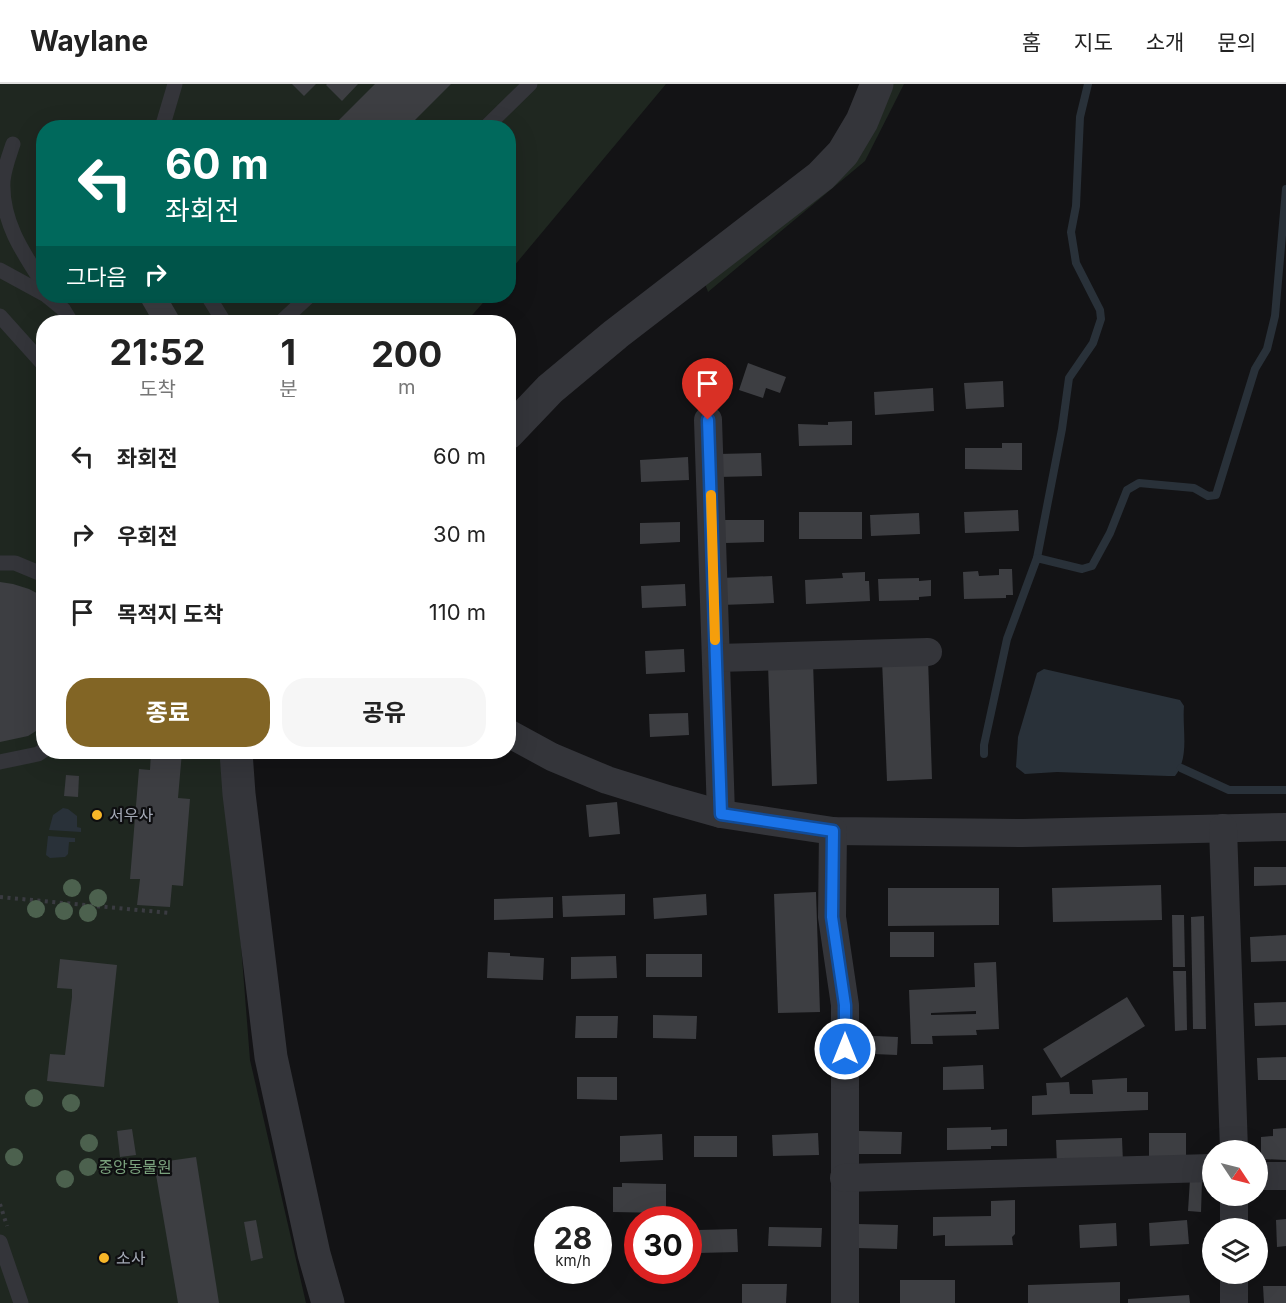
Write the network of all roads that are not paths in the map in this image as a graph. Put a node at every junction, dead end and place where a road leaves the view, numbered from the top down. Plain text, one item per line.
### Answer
1 (175, 84) edge
2 (530, 84) edge
3 (877, 84) edge
4 (164, 120) edge
5 (493, 120) edge
6 (13, 144) dead end
7 (0, 270) edge
8 (36, 273) edge
9 (36, 290) edge
10 (56, 303) edge
11 (301, 303) edge
12 (67, 315) edge
13 (289, 315) edge
14 (0, 316) edge
15 (36, 357) edge
16 (708, 420) dead end
17 (516, 425) edge
18 (0, 563) edge
19 (36, 572) edge
20 (928, 652) dead end
21 (716, 658) junction
22 (516, 737) edge
23 (36, 754) edge
24 (236, 759) edge
25 (0, 762) edge
26 (721, 814) junction
27 (1286, 827) edge
28 (1223, 828) junction
29 (833, 831) junction
30 (1234, 1140) edge
31 (1202, 1168) edge
32 (1268, 1176) edge
33 (1286, 1176) edge
34 (844, 1178) junction
35 (0, 1242) edge
36 (1234, 1284) edge
37 (21, 1303) edge
38 (328, 1303) edge
39 (844, 1303) edge
40 (1234, 1303) edge

1 - 4 lane
2 - 5 lane
3 - 17 street
6 - 8 lane
7 - 9 lane
10 - 12 lane
11 - 13 lane
14 - 15 lane
16 - 21 street
18 - 19 lane
20 - 21 street
21 - 26 street
22 - 26 street
23 - 25 lane
24 - 38 street
26 - 29 street
27 - 28 street
28 - 29 street
28 - 30 street
29 - 34 street
31 - 34 street
32 - 33 street
34 - 39 street
35 - 37 lane
36 - 40 street

